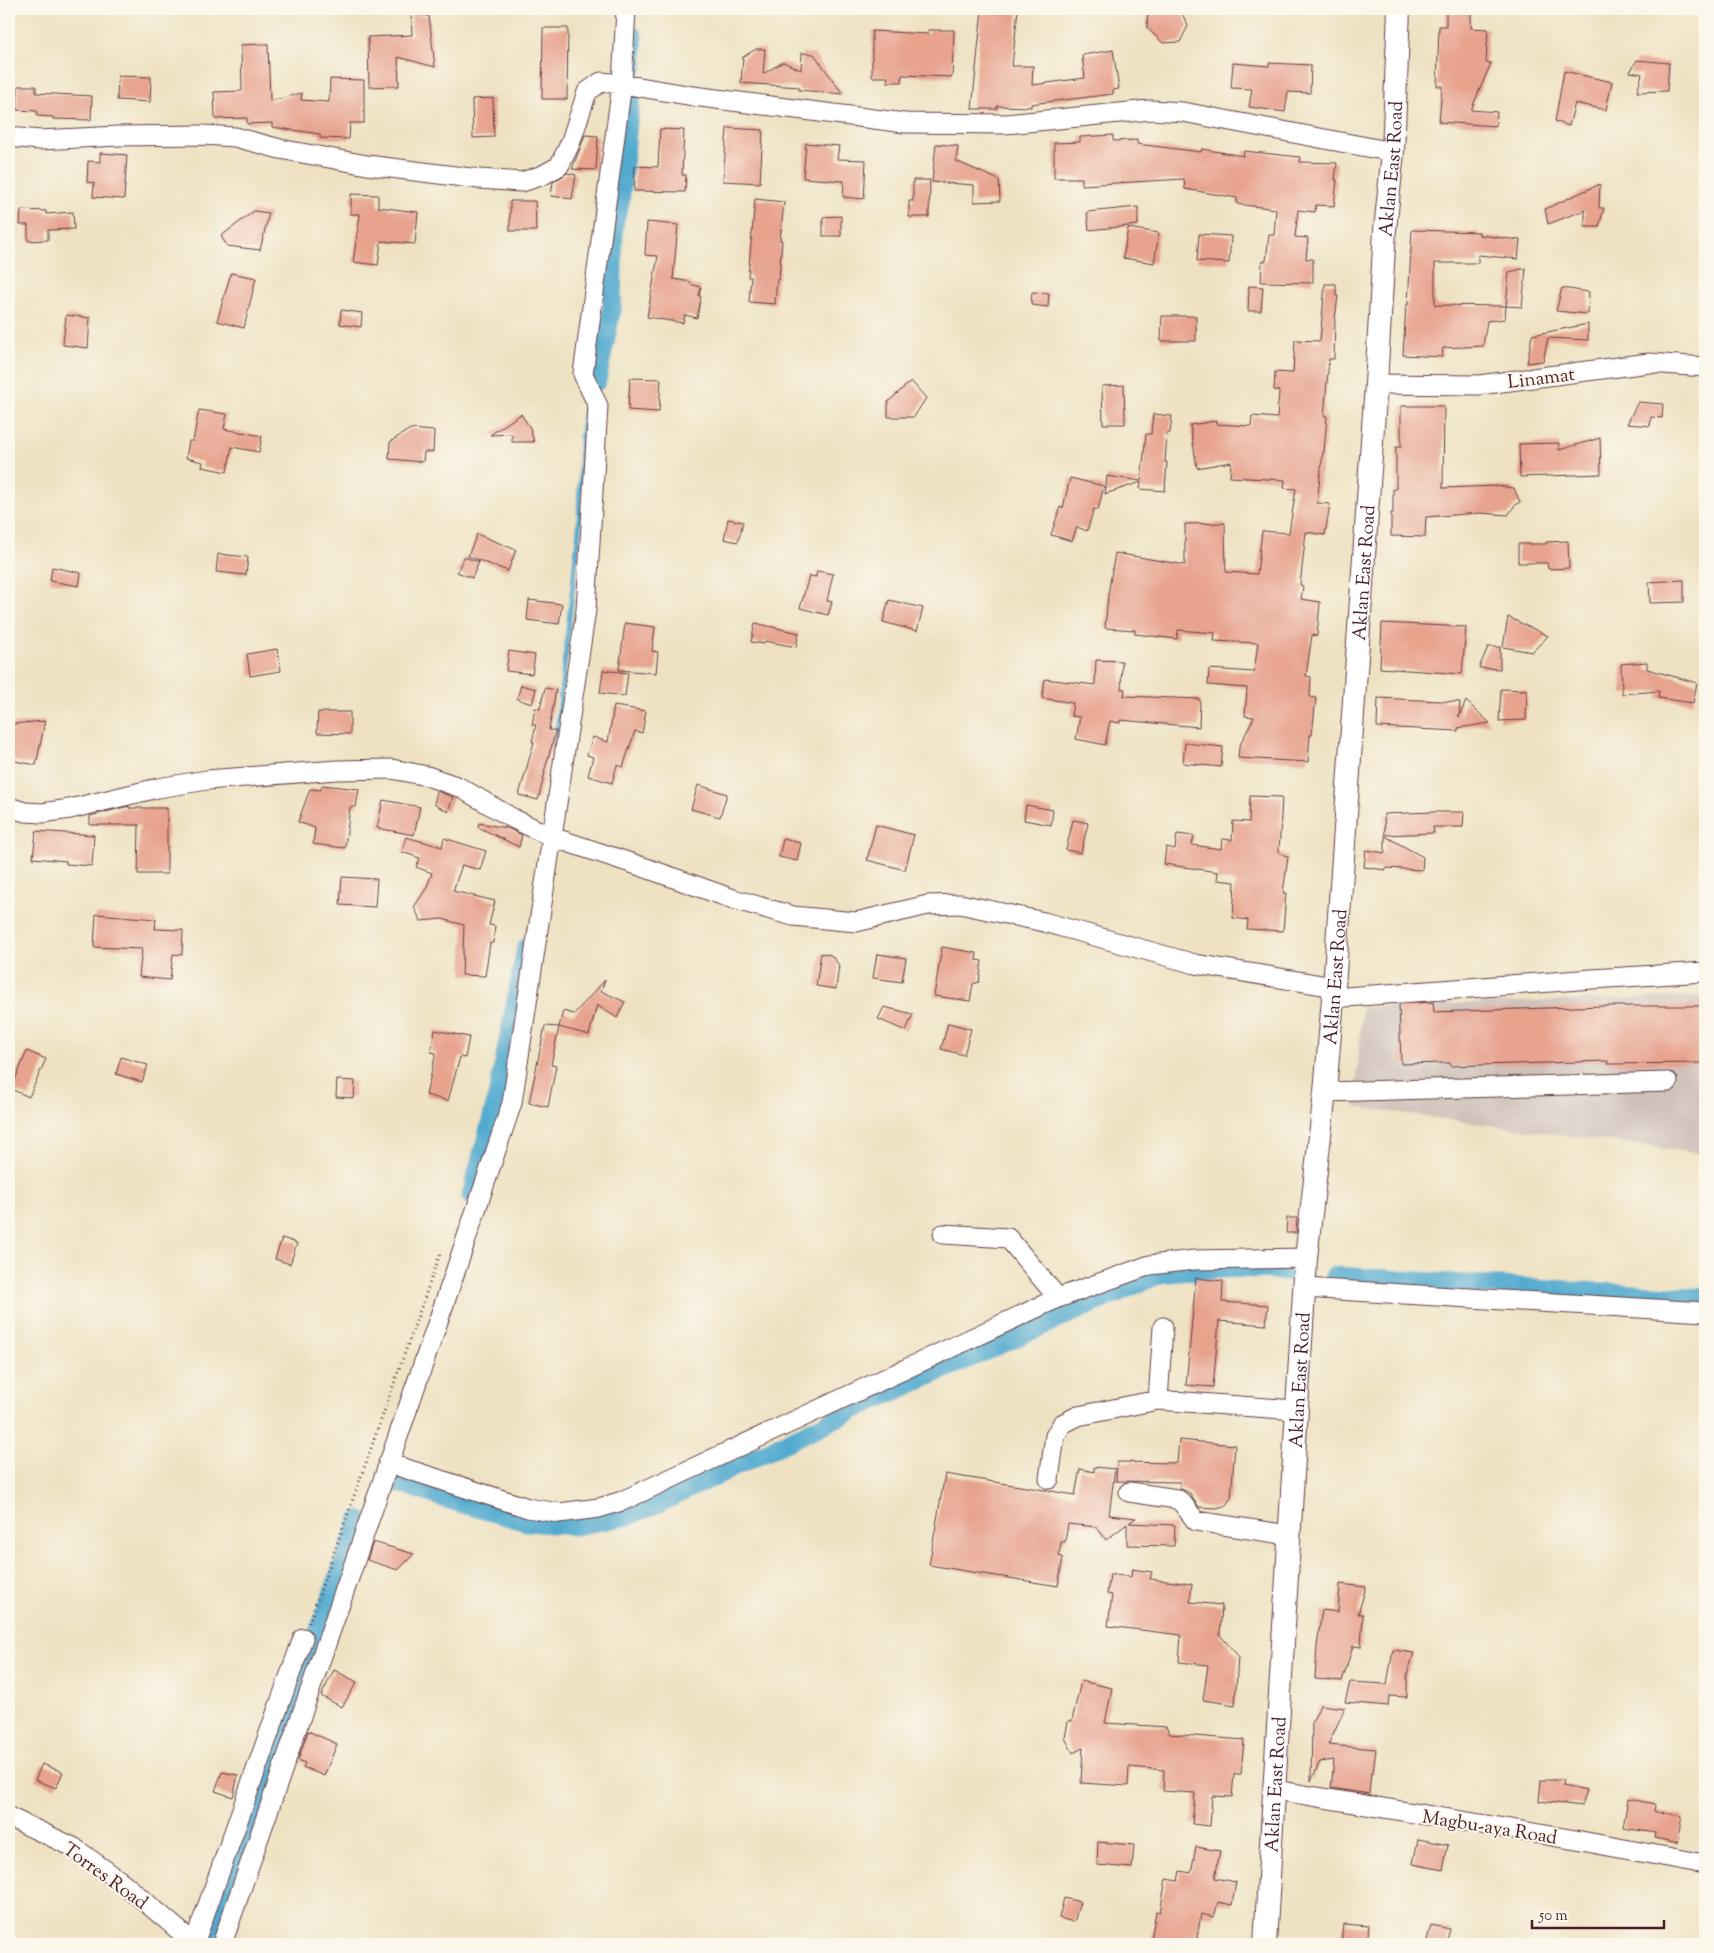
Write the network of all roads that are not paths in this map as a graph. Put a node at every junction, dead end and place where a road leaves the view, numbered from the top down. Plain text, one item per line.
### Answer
1 (626, 9) edge
2 (1399, 9) edge
3 (622, 84) junction
4 (9, 137) edge
5 (1393, 152) junction
6 (1705, 367) edge
7 (1376, 384) junction
8 (9, 807) edge
9 (552, 836) junction
10 (1705, 972) edge
11 (1333, 993) junction
12 (1668, 1082) dead end
13 (1325, 1092) junction
14 (943, 1234) dead end
15 (1306, 1258) junction
16 (1304, 1288) junction
17 (1058, 1298) junction
18 (1705, 1312) edge
19 (1163, 1327) dead end
20 (1158, 1400) junction
21 (1296, 1410) junction
22 (388, 1463) junction
23 (1049, 1479) dead end
24 (1129, 1492) dead end
25 (1289, 1535) junction
26 (303, 1638) road end
27 (1274, 1790) junction
28 (9, 1818) edge
29 (1705, 1864) edge
30 (195, 1944) edge
31 (222, 1944) edge
32 (1265, 1944) edge

1 - 3 street
2 - 5 main road, Aklan East Road
3 - 4 street
3 - 5 street
3 - 9 street
5 - 7 main road, Aklan East Road
6 - 7 street, Linamat
7 - 11 main road, Aklan East Road
8 - 9 street
9 - 11 street
9 - 22 street
10 - 11 street
11 - 13 main road, Aklan East Road
12 - 13 street
13 - 15 main road, Aklan East Road
14 - 17 street
15 - 16 main road, Aklan East Road
15 - 17 street
16 - 18 street
16 - 21 main road, Aklan East Road
17 - 22 street
19 - 20 street
20 - 21 street
20 - 23 street
21 - 25 main road, Aklan East Road
22 - 31 street
24 - 25 street
25 - 27 main road, Aklan East Road
26 - 30 street
27 - 29 street, Magbu-aya Road
27 - 32 main road, Aklan East Road
28 - 30 street, Torres Road

